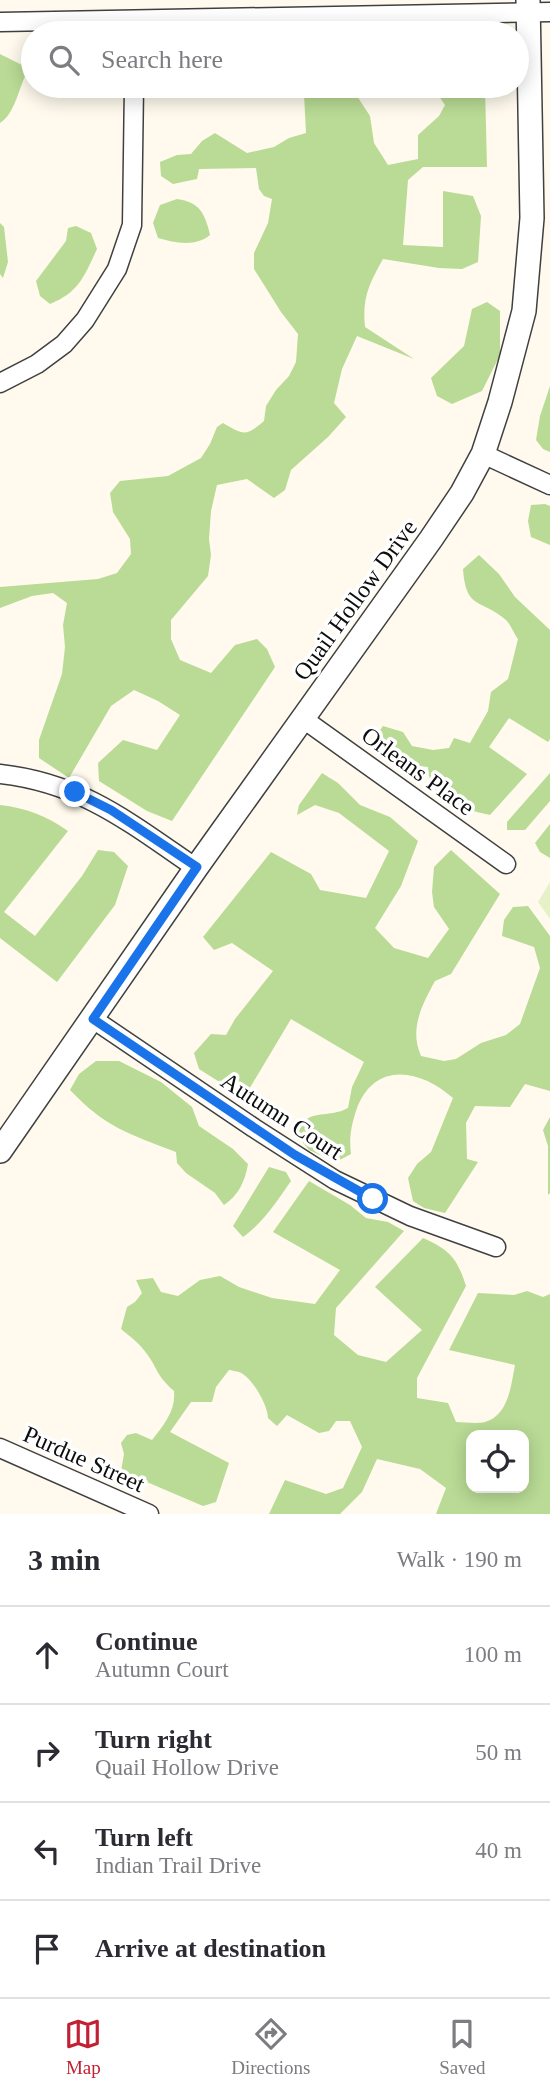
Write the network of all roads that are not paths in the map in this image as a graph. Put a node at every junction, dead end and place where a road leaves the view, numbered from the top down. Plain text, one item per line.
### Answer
1 (536, 8) edge
2 (245, 21) edge
3 (0, 22) edge
4 (21, 23) edge
5 (134, 98) edge
6 (0, 383) edge
7 (483, 454) junction
8 (550, 485) edge
9 (302, 718) junction
10 (0, 774) edge
11 (506, 864) dead end
12 (197, 867) junction
13 (93, 1019) junction
14 (0, 1151) edge
15 (496, 1247) dead end
16 (0, 1448) edge
17 (149, 1514) edge

1 - 2 street
1 - 7 street, Quail Hollow Drive
3 - 4 street
5 - 6 street
7 - 8 street
7 - 9 street, Quail Hollow Drive
9 - 11 street, Orleans Place
9 - 12 street, Quail Hollow Drive
10 - 12 street
12 - 13 street, Quail Hollow Drive
13 - 14 street, Quail Hollow Drive
13 - 15 street, Autumn Court
16 - 17 street, Purdue Street

